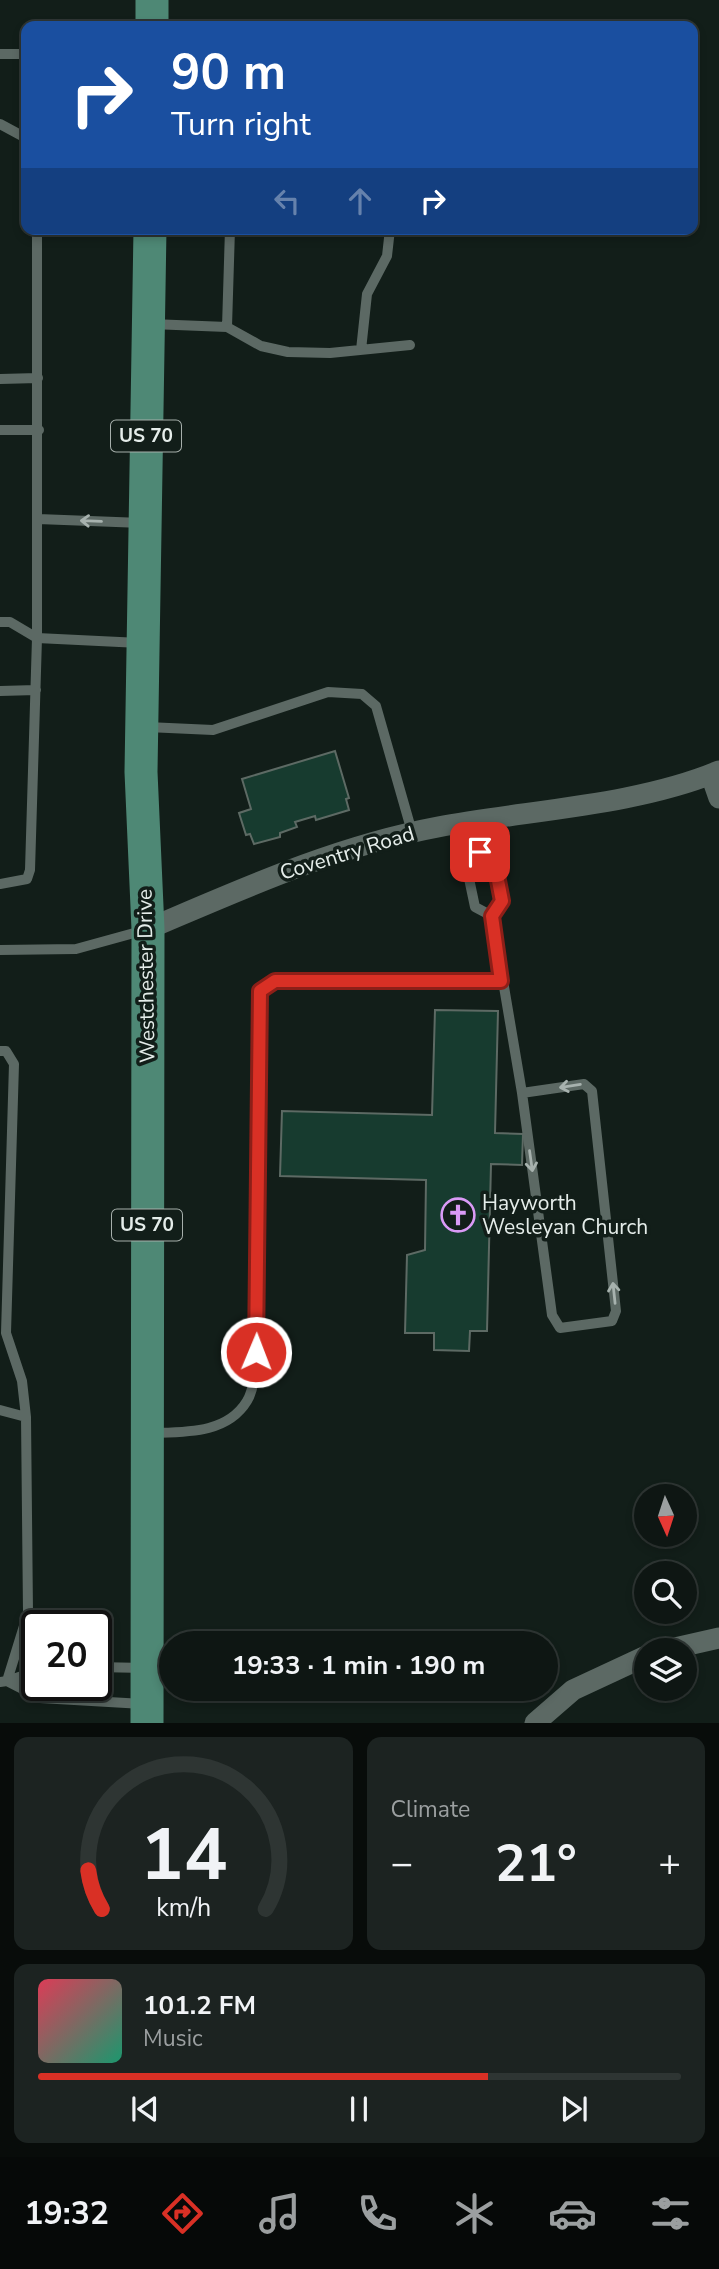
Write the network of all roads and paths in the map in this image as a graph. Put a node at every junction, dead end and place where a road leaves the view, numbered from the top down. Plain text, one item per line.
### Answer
1 (152, 0) edge
2 (152, 21) edge
3 (0, 54) edge
4 (21, 54) edge
5 (0, 124) edge
6 (21, 135) edge
7 (37, 235) edge
8 (149, 235) edge
9 (230, 235) edge
10 (389, 235) edge
11 (148, 324) junction
12 (228, 327) junction
13 (410, 345) dead end
14 (361, 350) junction
15 (38, 378) junction
16 (0, 379) edge
17 (0, 430) edge
18 (39, 430) junction
19 (38, 519) junction
20 (145, 523) junction
21 (0, 622) edge
22 (37, 638) junction
23 (143, 643) junction
24 (36, 690) junction
25 (0, 691) edge
26 (142, 726) junction
27 (715, 773) edge
28 (719, 798) edge
29 (477, 820) junction
30 (412, 832) junction
31 (480, 852) junction
32 (0, 884) edge
33 (492, 916) junction
34 (148, 929) junction
35 (0, 950) edge
36 (501, 981) junction
37 (0, 1051) edge
38 (522, 1093) junction
39 (3, 1333) edge
40 (0, 1410) edge
41 (26, 1417) junction
42 (147, 1433) junction
43 (719, 1638) edge
44 (697, 1643) edge
45 (634, 1662) edge
46 (112, 1667) edge
47 (147, 1668) junction
48 (21, 1676) edge
49 (3, 1682) edge
50 (148, 1714) edge
51 (535, 1723) edge

1 - 2 main road
3 - 4 lane
5 - 6 lane
7 - 15 lane
8 - 11 main road, Westchester Drive / US 70
9 - 12 lane
10 - 14 lane
11 - 12 lane
11 - 20 main road, Westchester Drive / US 70
12 - 14 lane
13 - 14 lane
15 - 16 lane
15 - 18 lane
17 - 18 lane
18 - 19 lane
20 -> 19 lane
19 - 22 lane
20 - 23 main road, Westchester Drive / US 70
21 - 22 lane
22 - 23 lane
22 - 24 lane
23 - 26 main road, Westchester Drive / US 70
24 - 25 lane
24 - 32 lane
26 - 30 lane
26 - 34 main road, Westchester Drive / US 70
27 - 28 street
27 - 29 street, Coventry Road
29 - 30 street, Coventry Road
29 - 31 lane
30 - 34 street, Coventry Road
31 - 33 lane
31 - 33 lane
33 - 36 lane
34 - 35 lane
34 - 42 main road, Westchester Drive / US 70
36 - 38 lane
36 - 42 lane
37 - 39 lane
38 -> 38 lane
39 - 41 lane
40 - 41 lane
41 - 49 lane
42 - 47 main road, Westchester Drive / US 70
43 - 44 street
45 - 51 street
46 - 47 lane
47 - 50 main road, Westchester Drive / US 70
48 - 49 lane
49 - 50 lane

